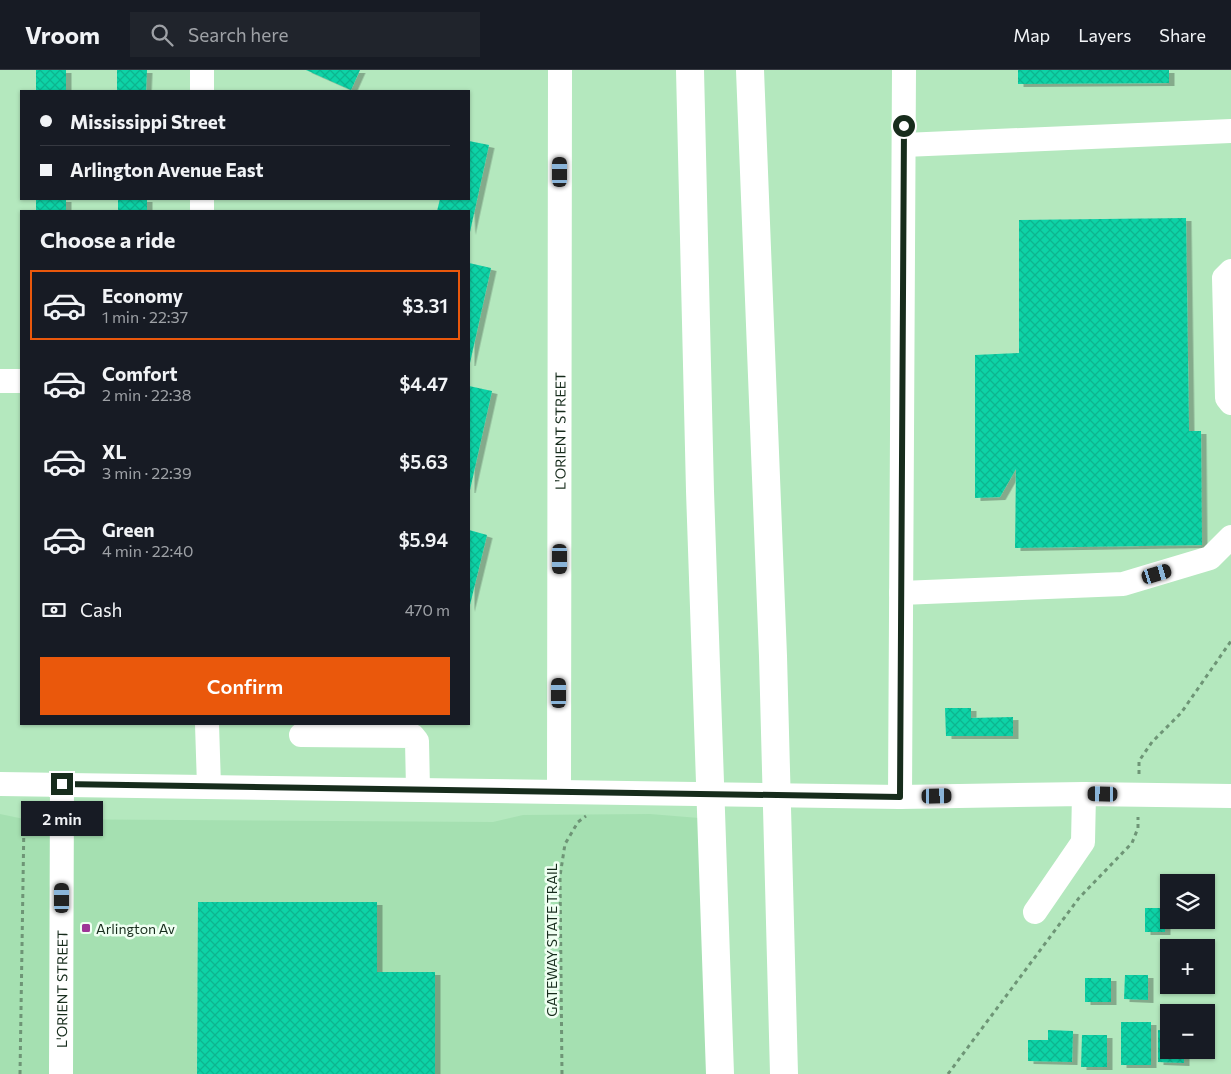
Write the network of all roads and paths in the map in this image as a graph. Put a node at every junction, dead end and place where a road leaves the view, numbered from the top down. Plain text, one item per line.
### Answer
1 (202, 70) edge
2 (560, 70) edge
3 (681, 70) edge
4 (690, 70) edge
5 (750, 70) edge
6 (904, 70) edge
7 (202, 90) edge
8 (692, 129) junction
9 (1231, 131) edge
10 (904, 145) junction
11 (1231, 270) edge
12 (0, 381) edge
13 (20, 381) edge
14 (1231, 403) edge
15 (1231, 537) edge
16 (901, 593) junction
17 (1231, 641) edge
18 (207, 725) edge
19 (301, 735) dead end
20 (1139, 761) dead end
21 (0, 784) edge
22 (62, 784) junction
23 (208, 786) junction
24 (418, 790) junction
25 (559, 792) junction
26 (1084, 794) junction
27 (1231, 796) edge
28 (900, 797) junction
29 (587, 815) dead end
30 (1138, 818) dead end
31 (24, 819) dead end
32 (1035, 912) dead end
33 (20, 1074) edge
34 (61, 1074) edge
35 (562, 1074) edge
36 (720, 1074) edge
37 (784, 1074) edge
38 (948, 1074) edge

1 - 7 street
2 - 25 street, L'ORIENT STREET
3 - 8 highway
4 - 8 highway
5 - 37 highway
6 - 10 street
8 - 36 highway
9 - 10 street
10 - 16 street
11 - 14 street
12 - 13 street
15 - 16 street
16 - 28 street
17 - 20 path
18 - 23 street
19 - 24 street
21 - 22 street
22 - 23 street
22 - 34 street, L'ORIENT STREET
23 - 24 street
24 - 25 street
25 - 28 street
26 - 27 street
26 - 28 street
26 - 32 street
29 - 35 path, GATEWAY STATE TRAIL
30 - 38 path
31 - 33 path

